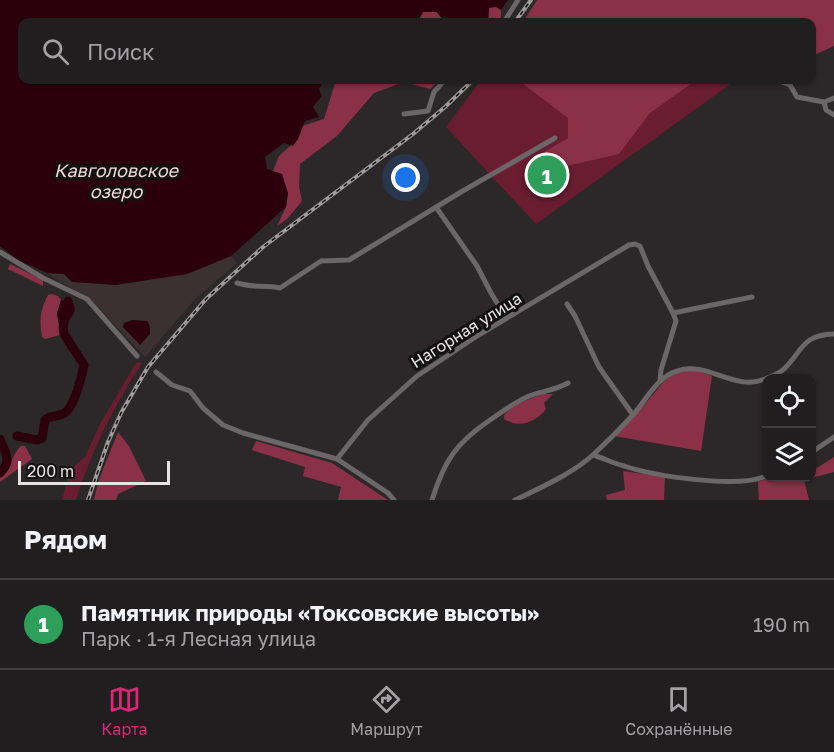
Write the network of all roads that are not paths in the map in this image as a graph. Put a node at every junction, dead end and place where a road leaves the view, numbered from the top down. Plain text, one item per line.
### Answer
1 (518, 0) edge
2 (507, 18) edge
3 (441, 84) edge
4 (787, 84) edge
5 (834, 98) edge
6 (824, 102) junction
7 (404, 114) dead end
8 (834, 115) edge
9 (555, 138) dead end
10 (436, 207) junction
11 (0, 252) edge
12 (237, 283) dead end
13 (752, 297) dead end
14 (567, 304) dead end
15 (673, 313) junction
16 (516, 314) junction
17 (834, 334) edge
18 (137, 356) dead end
19 (156, 372) dead end
20 (660, 381) junction
21 (568, 383) dead end
22 (633, 415) junction
23 (834, 437) edge
24 (816, 449) edge
25 (593, 454) junction
26 (336, 459) junction
27 (762, 478) edge
28 (394, 500) edge
29 (432, 500) edge
30 (515, 500) edge

1 - 2 street
3 - 7 street
4 - 6 street
5 - 6 street
6 - 8 street
9 - 10 street
10 - 12 street
10 - 16 street
11 - 18 street
13 - 15 street
14 - 22 street
15 - 16 street, Нагорная улица
15 - 20 street
16 - 26 street, Нагорная улица
17 - 20 street
19 - 26 street
20 - 22 street
21 - 29 street
22 - 25 street
23 - 24 street
25 - 27 street
25 - 30 street
26 - 28 street

